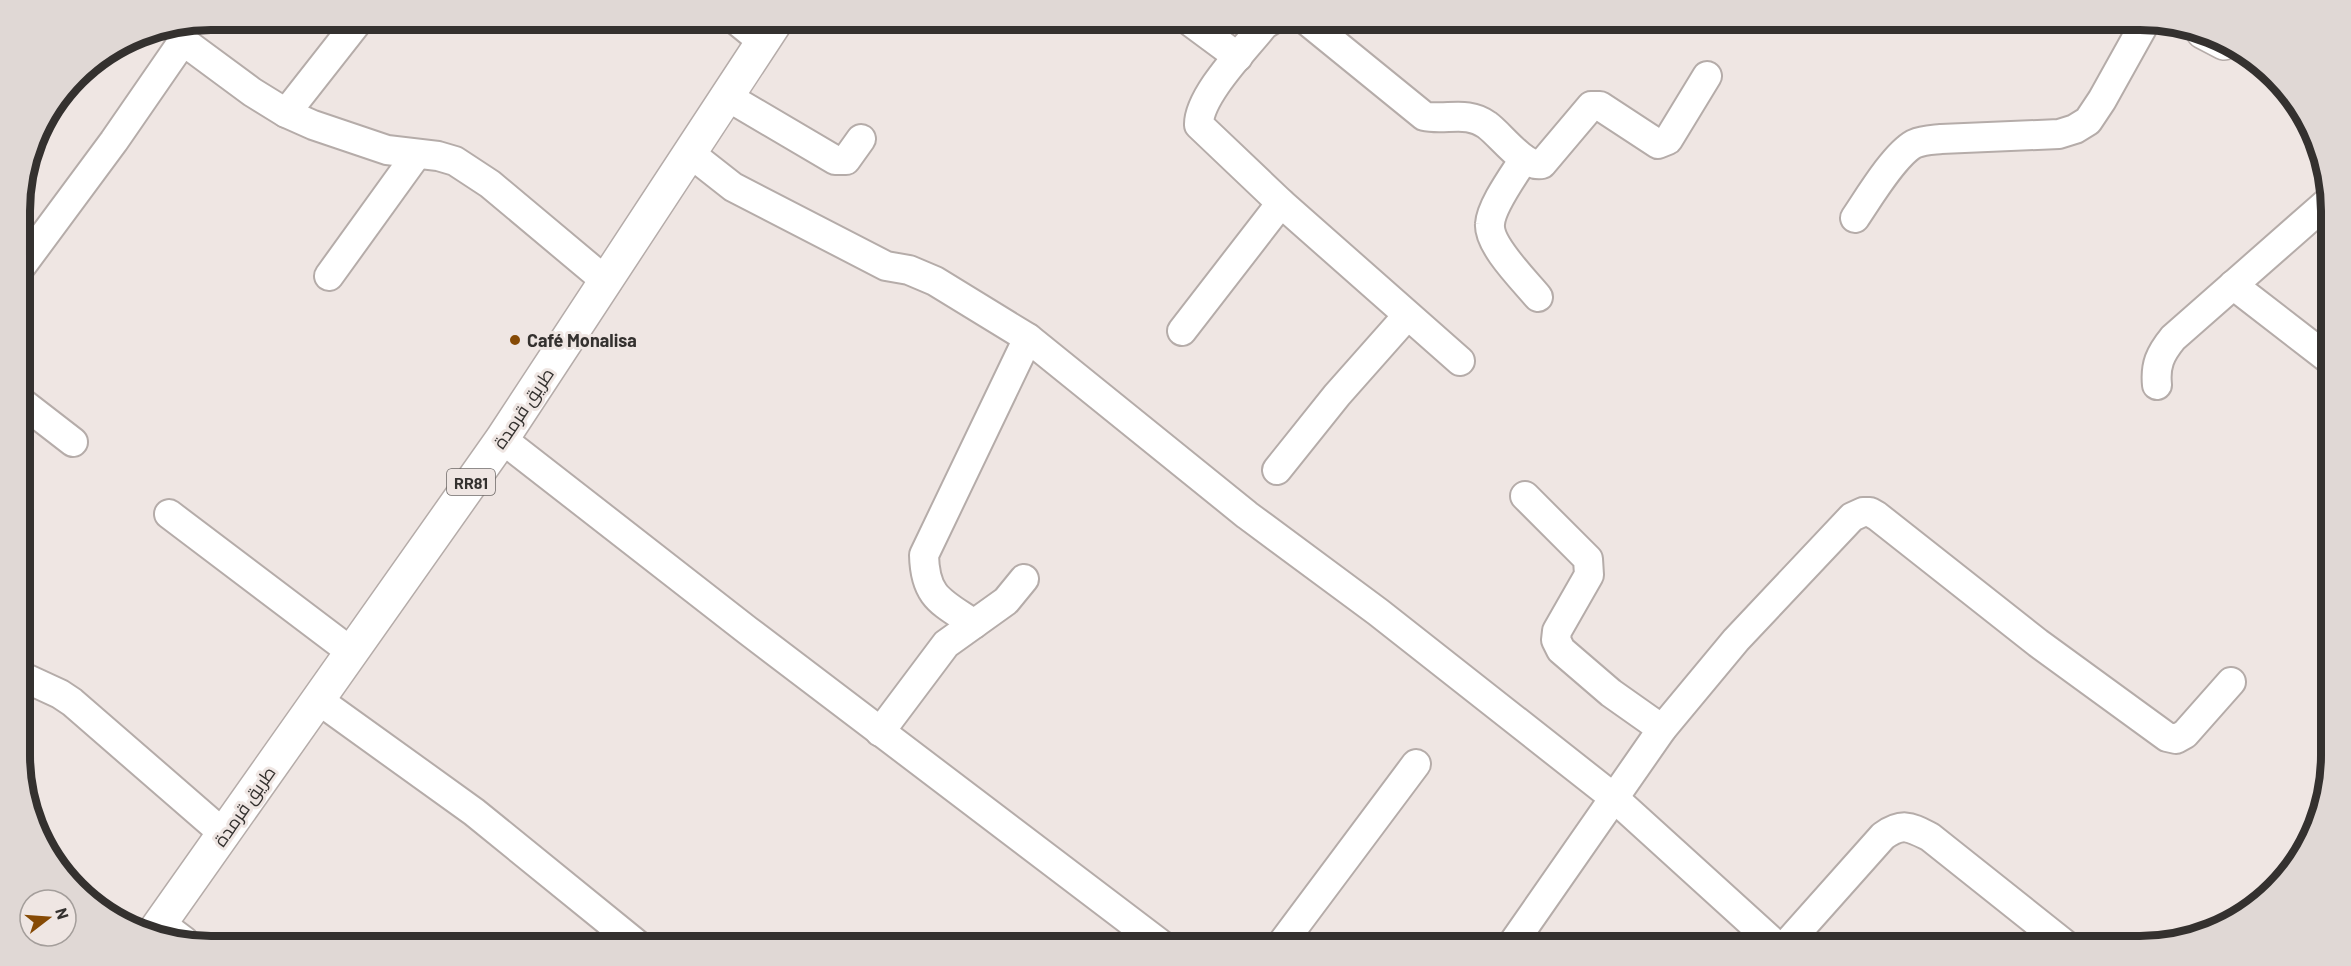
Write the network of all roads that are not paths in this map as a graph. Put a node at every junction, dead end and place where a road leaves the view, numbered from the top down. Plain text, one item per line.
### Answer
1 (351, 30) edge
2 (1202, 30) edge
3 (1260, 30) edge
4 (1318, 30) edge
5 (2141, 30) edge
6 (770, 31) edge
7 (181, 32) edge
8 (184, 32) edge
9 (1238, 57) junction
10 (1707, 76) dead end
11 (728, 97) junction
12 (286, 113) junction
13 (861, 139) dead end
14 (417, 154) junction
15 (691, 154) junction
16 (1524, 159) junction
17 (1281, 203) junction
18 (2321, 208) edge
19 (1855, 218) dead end
20 (30, 236) edge
21 (329, 276) dead end
22 (607, 282) junction
23 (2234, 285) junction
24 (1538, 297) dead end
25 (1407, 316) junction
26 (1182, 331) dead end
27 (1028, 338) junction
28 (2321, 353) edge
29 (1460, 361) dead end
30 (2157, 385) dead end
31 (30, 409) edge
32 (502, 439) junction
33 (73, 442) dead end
34 (1277, 470) dead end
35 (1525, 496) dead end
36 (169, 514) dead end
37 (1024, 579) dead end
38 (974, 624) junction
39 (350, 651) junction
40 (30, 680) edge
41 (2231, 682) dead end
42 (317, 699) junction
43 (1662, 729) junction
44 (880, 732) junction
45 (1416, 764) dead end
46 (1613, 797) junction
47 (224, 834) junction
48 (167, 930) edge
49 (627, 936) edge
50 (1150, 936) edge
51 (1287, 936) edge
52 (1518, 936) edge
53 (1766, 936) edge
54 (1794, 936) edge
55 (2054, 936) edge

1 - 12 street
2 - 9 street
3 - 9 street
4 - 16 street
5 - 19 street
6 - 11 main road, طريق قرمدة / RR81
7 - 20 street
8 - 12 street
9 - 17 street
10 - 16 street
11 - 13 street
11 - 15 main road, طريق قرمدة / RR81
12 - 14 street
14 - 21 street
14 - 22 street
15 - 22 main road, طريق قرمدة / RR81
15 - 27 street
16 - 24 street
17 - 25 street
17 - 26 street
18 - 23 street
22 - 32 main road, طريق قرمدة / RR81
23 - 28 street
23 - 30 street
25 - 29 street
25 - 34 street
27 - 38 street
27 - 46 street
31 - 33 street
32 - 39 main road, طريق قرمدة / RR81
32 - 44 street
35 - 43 street
36 - 39 street
37 - 38 street
38 - 44 street
39 - 42 main road, طريق قرمدة / RR81
40 - 47 street
41 - 43 street
42 - 47 main road, طريق قرمدة / RR81
42 - 49 street
43 - 46 street
44 - 50 street
45 - 51 street
46 - 52 street
46 - 53 street
47 - 48 main road, طريق قرمدة / RR81
54 - 55 street

